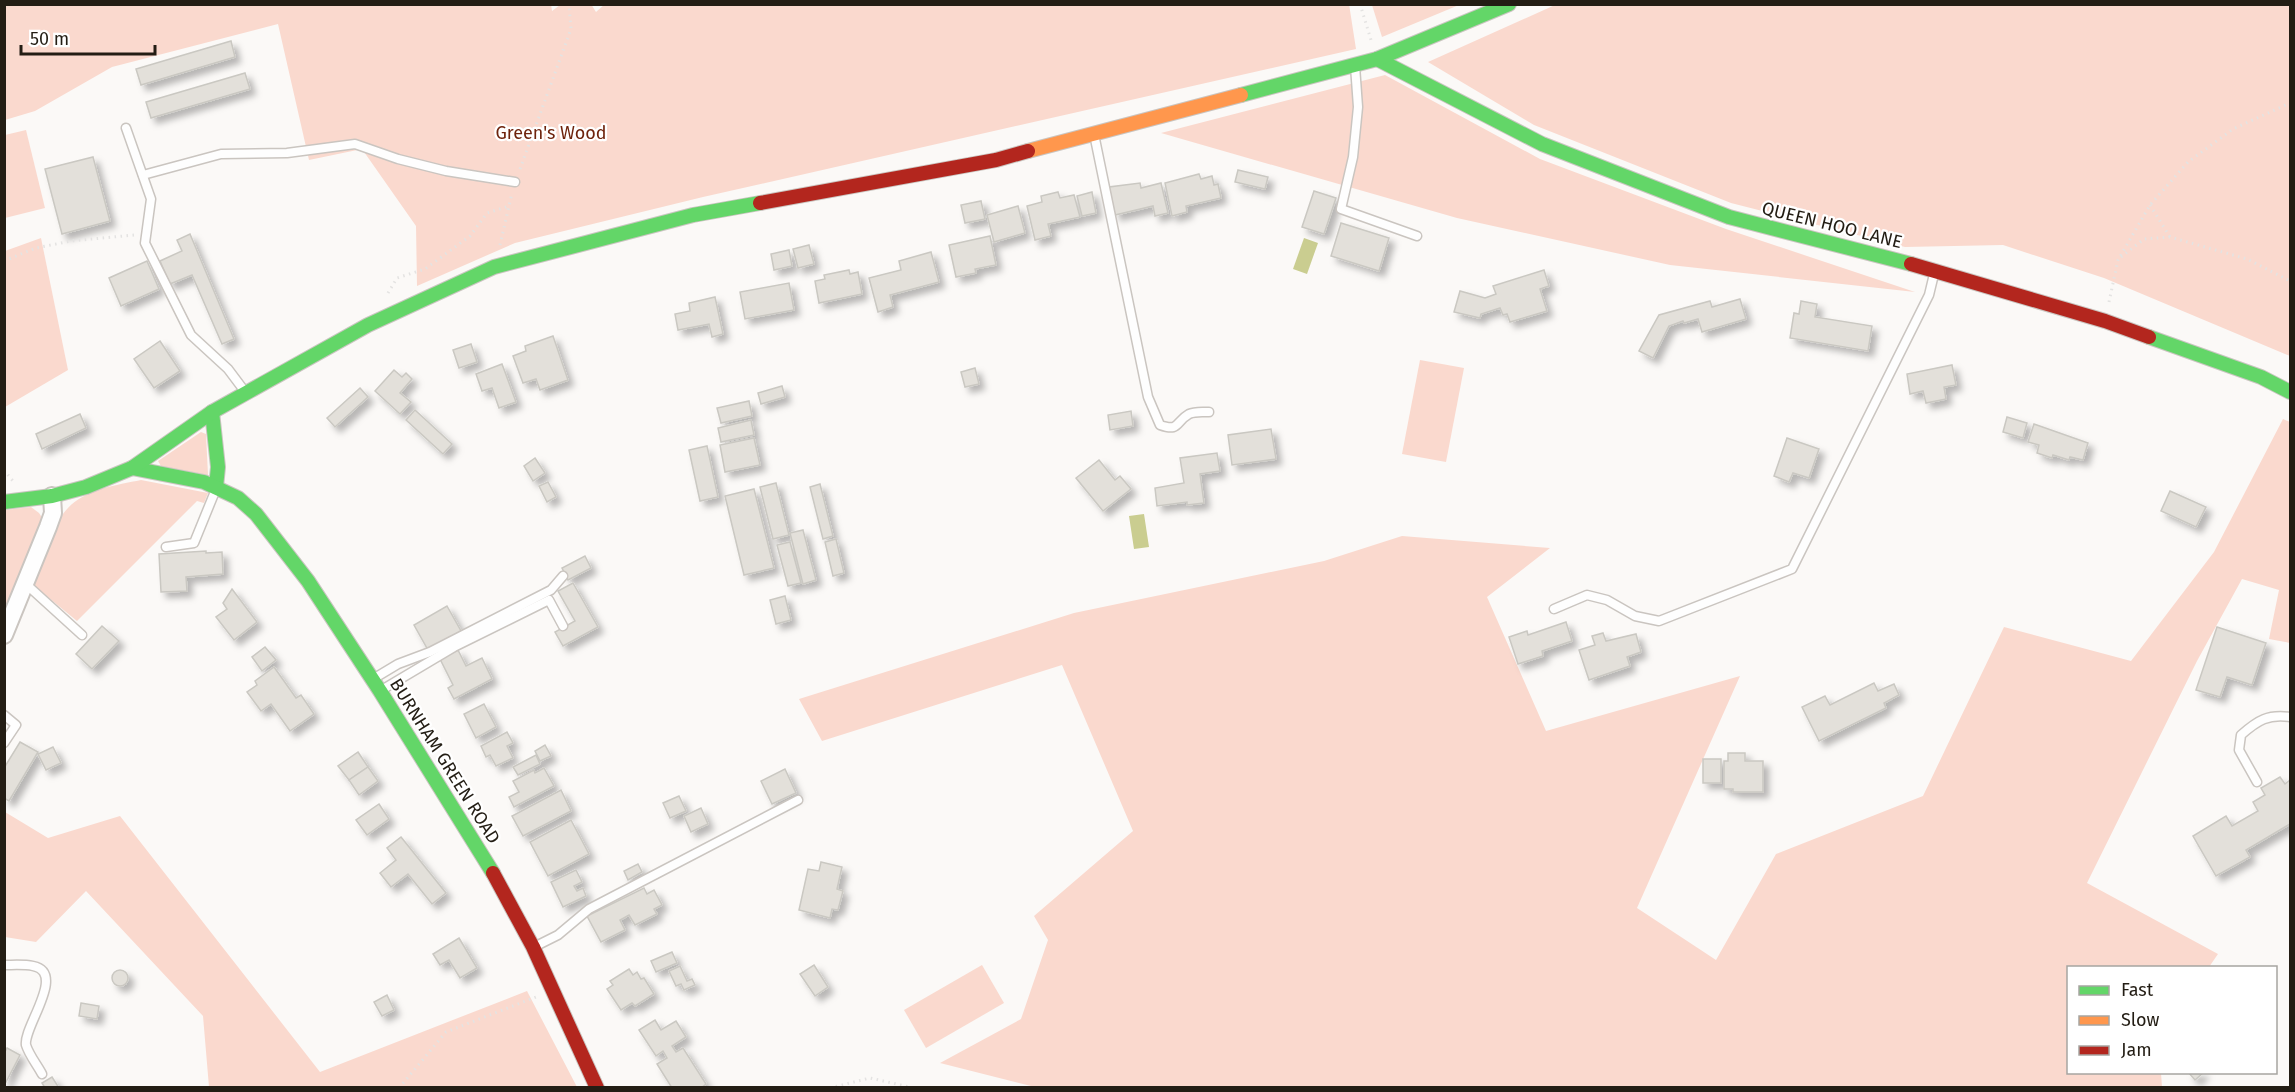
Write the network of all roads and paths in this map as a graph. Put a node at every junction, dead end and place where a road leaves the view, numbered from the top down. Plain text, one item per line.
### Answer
1 (569, 4) edge
2 (1360, 4) edge
3 (1509, 4) edge
4 (1377, 59) junction
5 (1355, 65) junction
6 (2290, 103) edge
7 (126, 128) dead end
8 (1094, 134) junction
9 (142, 175) junction
10 (515, 182) junction
11 (2150, 205) junction
12 (509, 206) junction
13 (146, 233) junction
14 (1417, 236) dead end
15 (2170, 237) junction
16 (2118, 260) junction
17 (4, 261) edge
18 (494, 267) junction
19 (1935, 270) junction
20 (2290, 281) edge
21 (385, 297) dead end
22 (2105, 321) junction
23 (2290, 392) edge
24 (247, 393) junction
25 (212, 412) junction
26 (1209, 412) dead end
27 (132, 468) junction
28 (216, 486) junction
29 (52, 496) junction
30 (4, 502) edge
31 (166, 547) dead end
32 (563, 576) dead end
33 (27, 585) junction
34 (1554, 609) dead end
35 (563, 626) dead end
36 (82, 634) dead end
37 (4, 635) edge
38 (376, 685) junction
39 (4, 715) edge
40 (2290, 717) edge
41 (4, 743) edge
42 (2257, 782) dead end
43 (798, 801) dead end
44 (533, 947) junction
45 (4, 965) edge
46 (551, 990) junction
47 (42, 1074) dead end
48 (399, 1088) edge
49 (597, 1088) edge
50 (830, 1088) edge
51 (914, 1088) edge

1 - 10 path
2 - 4 path
3 - 4 street
4 - 5 street
4 - 19 street, QUEEN HOO LANE
5 - 8 street
5 - 14 lane
6 - 11 path
7 - 9 lane
8 - 18 street
8 - 26 lane
9 - 10 lane
9 - 13 lane
10 - 12 path
11 - 15 path
11 - 16 path
12 - 18 path
12 - 21 path
13 - 17 path
13 - 24 lane
15 - 16 path
15 - 20 path
16 - 22 path
18 - 24 street
19 - 22 street, QUEEN HOO LANE
19 - 34 lane
22 - 23 street, QUEEN HOO LANE
24 - 25 street
25 - 27 street
25 - 28 street
27 - 28 street, BURNHAM GREEN ROAD
27 - 29 street
28 - 31 lane
28 - 38 street, BURNHAM GREEN ROAD
29 - 30 street
29 - 33 street
32 - 38 lane
33 - 36 lane
33 - 37 street
35 - 38 lane
38 - 44 street, BURNHAM GREEN ROAD
39 - 41 lane
40 - 42 lane
43 - 44 lane
44 - 46 street, BURNHAM GREEN ROAD
45 - 47 lane
46 - 48 path
46 - 49 street, BURNHAM GREEN ROAD
50 - 51 path

